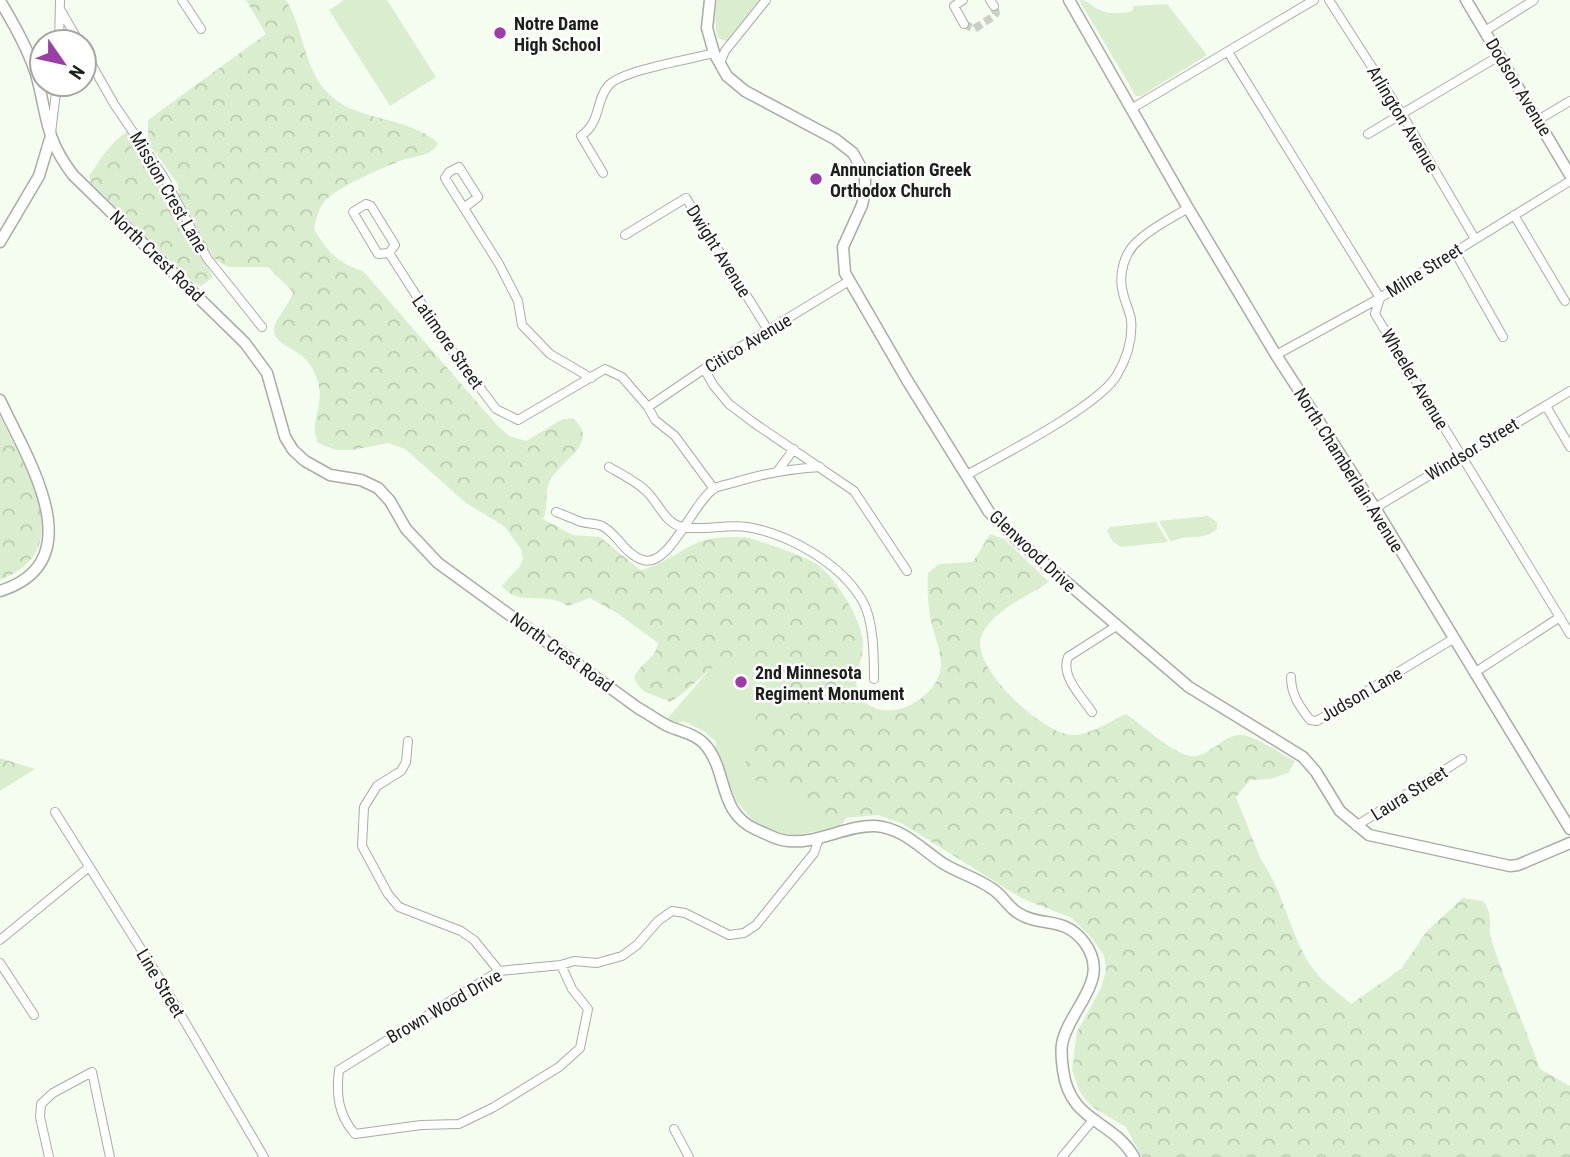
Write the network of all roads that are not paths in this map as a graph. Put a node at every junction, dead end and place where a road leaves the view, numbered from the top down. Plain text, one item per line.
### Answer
1 (182, 0) edge
2 (710, 0) edge
3 (766, 0) edge
4 (963, 0) edge
5 (1069, 0) edge
6 (1314, 0) edge
7 (1329, 0) edge
8 (1466, 0) edge
9 (1534, 0) edge
10 (0, 1) edge
11 (1303, 2) edge
12 (952, 3) edge
13 (60, 5) edge
14 (964, 24) dead end
15 (59, 28) edge
16 (72, 28) edge
17 (201, 29) dead end
18 (1485, 31) junction
19 (1228, 52) junction
20 (1499, 56) junction
21 (717, 58) junction
22 (98, 76) edge
23 (55, 98) edge
24 (1570, 101) edge
25 (1131, 109) junction
26 (1402, 114) junction
27 (1538, 120) junction
28 (1368, 134) dead end
29 (50, 139) junction
30 (603, 173) dead end
31 (1570, 175) edge
32 (1570, 181) edge
33 (464, 208) junction
34 (1188, 208) junction
35 (1514, 215) junction
36 (625, 235) dead end
37 (1475, 239) junction
38 (0, 242) edge
39 (1455, 252) junction
40 (389, 253) junction
41 (849, 281) junction
42 (1380, 298) junction
43 (1565, 301) dead end
44 (262, 327) dead end
45 (768, 330) junction
46 (1503, 337) dead end
47 (1276, 355) junction
48 (704, 369) junction
49 (591, 378) junction
50 (1570, 391) edge
51 (0, 400) edge
52 (1546, 406) junction
53 (648, 407) junction
54 (1570, 447) edge
55 (794, 449) junction
56 (1461, 456) junction
57 (609, 467) dead end
58 (820, 467) junction
59 (777, 472) junction
60 (967, 475) junction
61 (714, 489) junction
62 (1375, 508) junction
63 (556, 512) dead end
64 (683, 527) junction
65 (907, 572) dead end
66 (0, 591) edge
67 (1560, 617) junction
68 (1118, 625) junction
69 (1570, 634) edge
70 (1453, 639) junction
71 (1474, 673) junction
72 (1291, 677) dead end
73 (874, 679) dead end
74 (1092, 712) dead end
75 (408, 741) dead end
76 (1462, 759) dead end
77 (55, 812) dead end
78 (1356, 826) junction
79 (1570, 829) edge
80 (819, 838) junction
81 (1570, 843) edge
82 (89, 867) junction
83 (0, 940) edge
84 (0, 963) edge
85 (561, 965) junction
86 (499, 971) junction
87 (34, 1015) dead end
88 (1092, 1121) junction
89 (674, 1129) dead end
90 (49, 1157) edge
91 (110, 1157) edge
92 (264, 1157) edge
93 (689, 1157) edge
94 (1062, 1157) edge
95 (1134, 1157) edge

1 - 17 street
2 - 21 street
3 - 21 street
4 - 12 street
5 - 25 street, North Chamberlain Avenue
6 - 11 street
7 - 26 street, Arlington Avenue
8 - 18 street, Dodson Avenue
9 - 18 street
10 - 29 street, North Crest Road
11 - 19 street
12 - 14 street
13 - 15 street
13 - 16 street
18 - 20 street, Dodson Avenue
19 - 25 street
19 - 42 street, Wheeler Avenue
20 - 26 street
20 - 27 street, Dodson Avenue
21 - 30 street
21 - 41 street, Glenwood Drive
22 - 44 street, Mission Crest Lane
23 - 29 street
24 - 27 street
25 - 34 street, North Chamberlain Avenue
26 - 28 street
26 - 37 street, Arlington Avenue
27 - 31 street, Dodson Avenue
29 - 38 street
29 - 80 street, North Crest Road
32 - 35 street, Milne Street
33 - 33 street
33 - 49 street
34 - 47 street, North Chamberlain Avenue
34 - 60 street
35 - 37 street, Milne Street
35 - 43 street
36 - 45 street, Dwight Avenue
37 - 39 street, Milne Street
39 - 42 street, Milne Street
39 - 46 street
40 - 40 street, Latimore Street
40 - 49 street, Latimore Street
41 - 45 street, Citico Avenue
41 - 60 street, Glenwood Drive
42 - 47 street, Milne Street
42 - 56 street, Wheeler Avenue
45 - 48 street, Citico Avenue
47 - 62 street, North Chamberlain Avenue
48 - 53 street, Citico Avenue
48 - 55 street
49 - 53 street
50 - 52 street, Windsor Street
51 - 66 street
52 - 54 street
52 - 56 street, Windsor Street
53 - 61 street
55 - 58 street
55 - 59 street
56 - 62 street, Windsor Street
56 - 67 street, Wheeler Avenue
57 - 64 street
58 - 59 street
58 - 65 street
59 - 61 street
60 - 68 street, Glenwood Drive
61 - 64 street
62 - 70 street, North Chamberlain Avenue
63 - 64 street
64 - 73 street
67 - 69 street, Wheeler Avenue
67 - 71 street
68 - 74 street
68 - 78 street, Glenwood Drive
70 - 71 street, North Chamberlain Avenue
70 - 72 street, Judson Lane
71 - 79 street, North Chamberlain Avenue
75 - 86 street
76 - 78 street, Laura Street
77 - 82 street, Line Street
78 - 81 street, Glenwood Drive
80 - 85 street, Brown Wood Drive
80 - 88 street, North Crest Road
82 - 83 street
82 - 92 street, Line Street
84 - 87 street
85 - 86 street, Brown Wood Drive
85 - 86 street, Brown Wood Drive
88 - 94 street
88 - 95 street, North Crest Road
89 - 93 street
90 - 91 street

